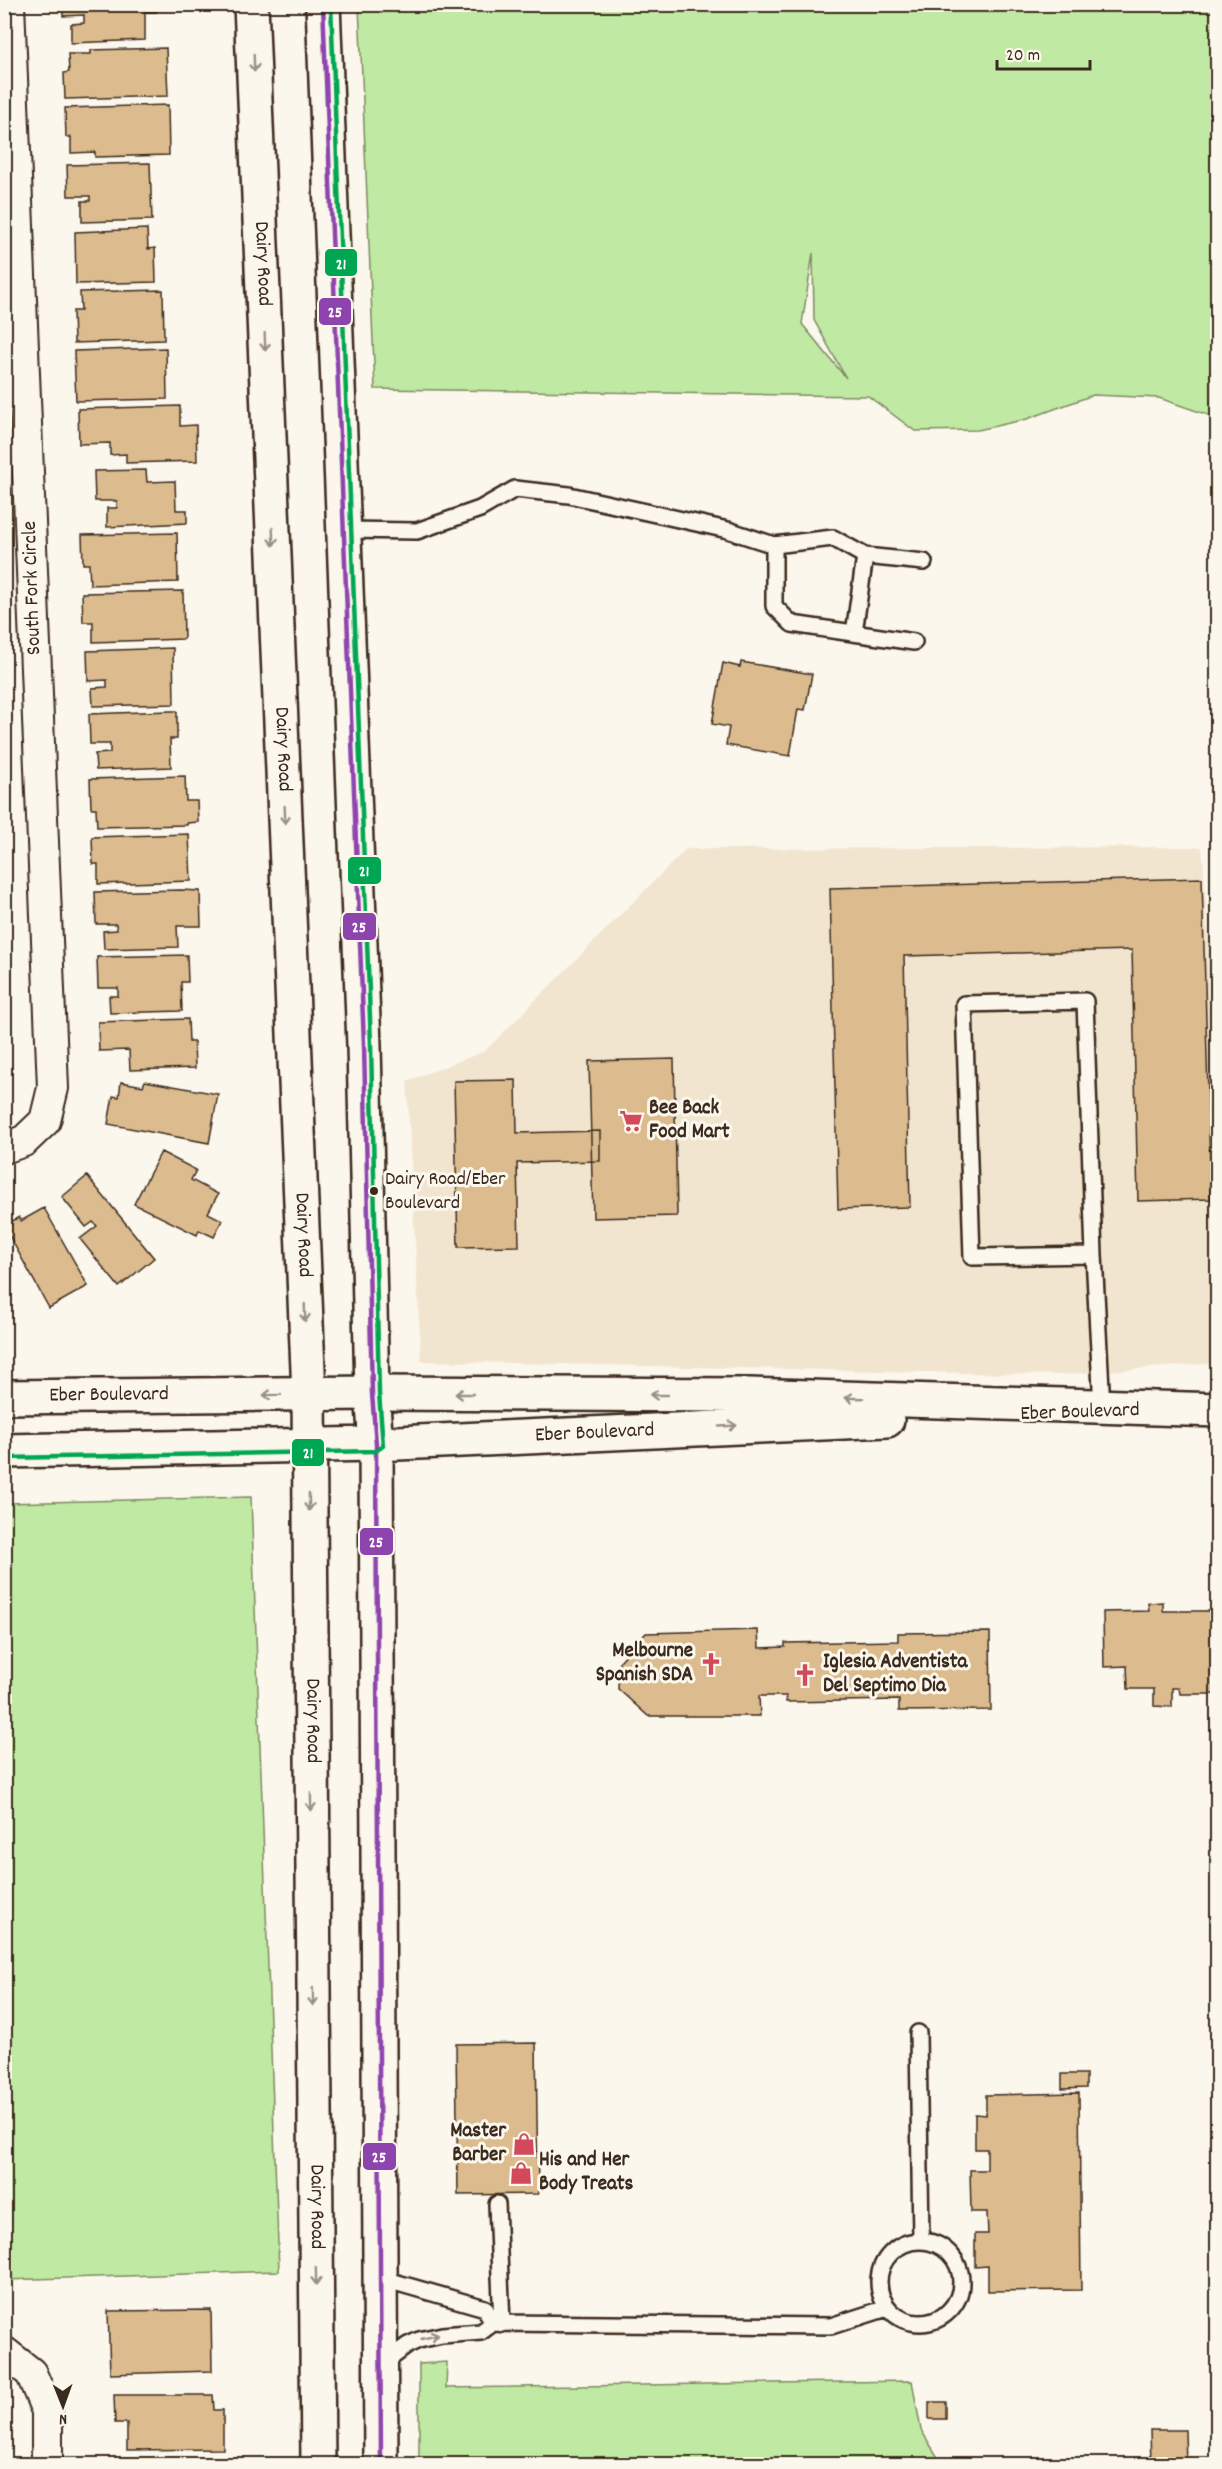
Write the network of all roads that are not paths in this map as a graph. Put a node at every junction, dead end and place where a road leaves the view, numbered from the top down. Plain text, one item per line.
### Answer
1 (9, 4) edge
2 (251, 4) edge
3 (324, 4) edge
4 (9, 98) edge
5 (344, 530) junction
6 (774, 545) junction
7 (865, 556) junction
8 (924, 562) dead end
9 (854, 633) junction
10 (914, 642) dead end
11 (4, 1148) edge
12 (1095, 1255) junction
13 (372, 1393) junction
14 (309, 1394) junction
15 (4, 1396) edge
16 (1102, 1407) junction
17 (1185, 1409) junction
18 (1218, 1410) edge
19 (308, 1443) junction
20 (376, 1444) junction
21 (4, 1451) edge
22 (918, 2033) dead end
23 (497, 2204) dead end
24 (921, 2241) junction
25 (380, 2278) junction
26 (887, 2308) junction
27 (497, 2324) junction
28 (4, 2352) edge
29 (380, 2366) junction
30 (47, 2464) edge
31 (318, 2464) edge
32 (381, 2464) edge

1 - 4 street, South Fork Circle
2 -> 14 street, Dairy Road
3 - 5 street
4 - 11 street, South Fork Circle
5 - 6 lane
5 - 13 street
6 - 7 lane
6 - 9 lane
7 - 8 lane
7 - 9 lane
9 - 10 lane
12 - 12 lane
12 - 16 lane
13 - 14 street, Eber Boulevard
16 -> 13 street, Eber Boulevard
13 - 20 street
14 -> 15 street, Eber Boulevard
14 - 19 street, Dairy Road
16 - 17 street, Eber Boulevard
17 - 18 street, Eber Boulevard
20 -> 17 street, Eber Boulevard
19 - 20 street, Eber Boulevard
19 - 21 street, Eber Boulevard
19 -> 31 street, Dairy Road
20 - 25 street
22 - 24 lane
23 - 27 lane
24 - 26 lane
24 - 26 lane
25 - 27 lane
25 - 29 street
26 - 27 lane
29 -> 27 lane
28 - 30 street
29 - 32 street

